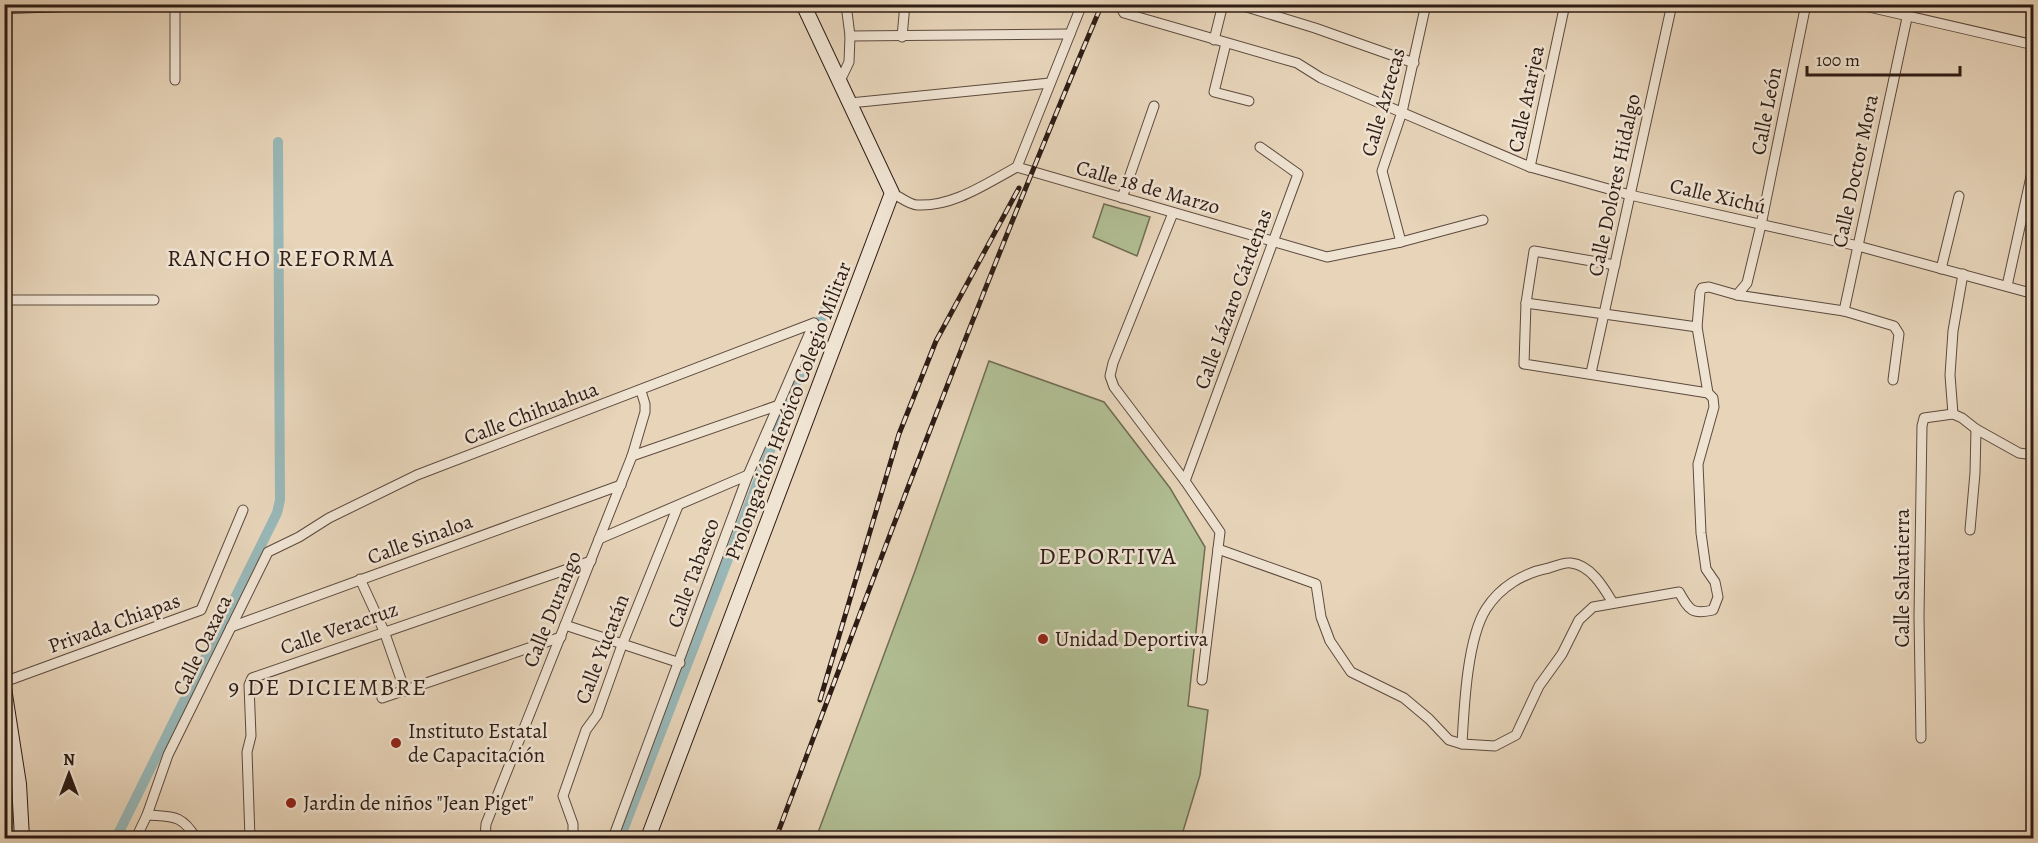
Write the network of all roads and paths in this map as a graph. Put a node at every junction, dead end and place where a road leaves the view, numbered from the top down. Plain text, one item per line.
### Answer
1 (68, 4) edge
2 (175, 4) edge
3 (803, 4) edge
4 (846, 4) edge
5 (904, 4) edge
6 (1082, 4) edge
7 (1223, 4) edge
8 (1237, 4) edge
9 (1425, 4) edge
10 (1566, 4) edge
11 (1672, 4) edge
12 (1806, 4) edge
13 (1856, 4) edge
14 (1910, 4) edge
15 (4, 6) edge
16 (1122, 9) edge
17 (1907, 16) junction
18 (1070, 34) junction
19 (850, 36) junction
20 (902, 37) junction
21 (1214, 40) junction
22 (1226, 43) junction
23 (2034, 45) edge
24 (1414, 63) junction
25 (175, 80) dead end
26 (840, 81) junction
27 (1050, 83) junction
28 (1249, 101) dead end
29 (850, 103) junction
30 (1154, 106) dead end
31 (1402, 112) junction
32 (1260, 147) dead end
33 (2034, 163) edge
34 (1017, 167) junction
35 (1530, 167) junction
36 (892, 193) junction
37 (1630, 195) junction
38 (1959, 196) dead end
39 (1122, 198) junction
40 (1173, 213) junction
41 (1483, 220) dead end
42 (1761, 225) junction
43 (1274, 240) junction
44 (1401, 242) junction
45 (1858, 246) junction
46 (1614, 265) junction
47 (1941, 269) junction
48 (1963, 274) junction
49 (2007, 286) junction
50 (2034, 294) edge
51 (1737, 295) junction
52 (4, 300) edge
53 (154, 300) dead end
54 (1526, 303) junction
55 (1844, 310) junction
56 (1604, 315) junction
57 (814, 323) joint
58 (1697, 327) junction
59 (1591, 373) junction
60 (1893, 380) dead end
61 (641, 391) junction
62 (1708, 393) junction
63 (779, 405) junction
64 (1953, 414) junction
65 (1976, 429) junction
66 (2034, 455) edge
67 (632, 456) junction
68 (748, 475) junction
69 (1185, 481) junction
70 (621, 485) junction
71 (678, 506) junction
72 (243, 510) dead end
73 (1970, 530) dead end
74 (599, 539) junction
75 (1218, 549) junction
76 (268, 552) joint
77 (591, 561) junction
78 (360, 579) junction
79 (1613, 603) junction
80 (565, 625) junction
81 (231, 627) junction
82 (384, 632) junction
83 (561, 637) junction
84 (621, 645) junction
85 (680, 663) junction
86 (1202, 680) dead end
87 (4, 682) edge
88 (4, 688) edge
89 (405, 691) junction
90 (382, 698) dead end
91 (1921, 738) dead end
92 (1462, 744) junction
93 (147, 815) junction
94 (22, 838) edge
95 (136, 838) edge
96 (196, 838) edge
97 (250, 838) edge
98 (485, 838) edge
99 (573, 838) edge
100 (613, 838) edge
101 (648, 838) edge

1 - 15 street
2 - 25 street
3 - 26 street
4 - 19 street
5 - 20 street
6 - 18 street
7 - 21 street
8 - 24 street
9 - 24 street, Calle Aztecas
10 - 35 street, Calle Atarjea
11 - 37 street, Calle Dolores Hidalgo
12 - 42 street, Calle León
13 - 17 street
14 - 17 street, Calle Doctor Mora
16 - 21 street, Calle Xichú
17 - 23 street
17 - 45 street, Calle Doctor Mora
18 - 20 street
18 - 27 street
19 - 20 street
19 - 26 street
21 - 22 street, Calle Xichú
22 - 28 street
22 - 31 street, Calle Xichú
24 - 31 street, Calle Aztecas
26 - 29 street
27 - 29 street
27 - 34 street
29 - 36 street
30 - 39 street
31 - 35 street, Calle Xichú
31 - 44 street, Calle Aztecas
32 - 43 street, Calle Lázaro Cárdenas
33 - 49 street
34 - 36 street
34 - 39 street, Calle 18 de Marzo
35 - 37 street, Calle Xichú
36 - 101 street, Prolongación Heróico Colegio Militar
37 - 42 street, Calle Xichú
37 - 46 street, Calle Dolores Hidalgo
38 - 47 street
39 - 40 street, Calle 18 de Marzo
40 - 43 street, Calle 18 de Marzo
40 - 69 street
41 - 44 street, Calle 18 de Marzo
42 - 45 street, Calle Xichú
42 - 51 street, Calle León
43 - 44 street, Calle 18 de Marzo
43 - 69 street, Calle Lázaro Cárdenas
45 - 47 street, Calle Xichú
45 - 55 street, Calle Doctor Mora
46 - 54 street
46 - 56 street, Calle Dolores Hidalgo
47 - 48 street, Calle Xichú
48 - 49 street, Calle Xichú
48 - 64 street
49 - 50 street, Calle Xichú
51 - 55 street
51 - 58 street
52 - 53 street
54 - 56 street
54 - 59 street
55 - 60 street
56 - 58 street
56 - 59 street, Calle Dolores Hidalgo
57 - 61 street, Calle Chihuahua
57 - 63 street, Calle Tabasco
58 - 62 street
59 - 62 street
61 - 67 street, Calle Durango
61 - 76 street, Calle Chihuahua
62 - 79 street
63 - 67 street
63 - 68 street, Calle Tabasco
64 - 65 street
64 - 91 street, Calle Salvatierra
65 - 66 street
65 - 73 street
67 - 70 street, Calle Durango
68 - 71 street
68 - 85 street, Calle Tabasco
69 - 75 street
70 - 74 street, Calle Durango
70 - 78 street, Calle Sinaloa
71 - 74 street
71 - 84 street, Calle Yucatán
72 - 87 street, Privada Chiapas
74 - 77 street, Calle Durango
75 - 86 street
75 - 92 street
76 - 81 street, Calle Oaxaca
77 - 80 street, Calle Durango
77 - 82 street, Calle Veracruz
78 - 81 street, Calle Sinaloa
78 - 82 street
79 - 92 street
79 - 92 street
80 - 83 street, Calle Durango
80 - 84 street
81 - 93 street, Calle Oaxaca
82 - 89 street
82 - 97 street, Calle Veracruz
83 - 89 street
83 - 98 street, Calle Durango
84 - 85 street
84 - 99 street, Calle Yucatán
85 - 100 street, Calle Tabasco
88 - 94 street
89 - 90 street
93 - 95 street, Calle Oaxaca
93 - 96 street

